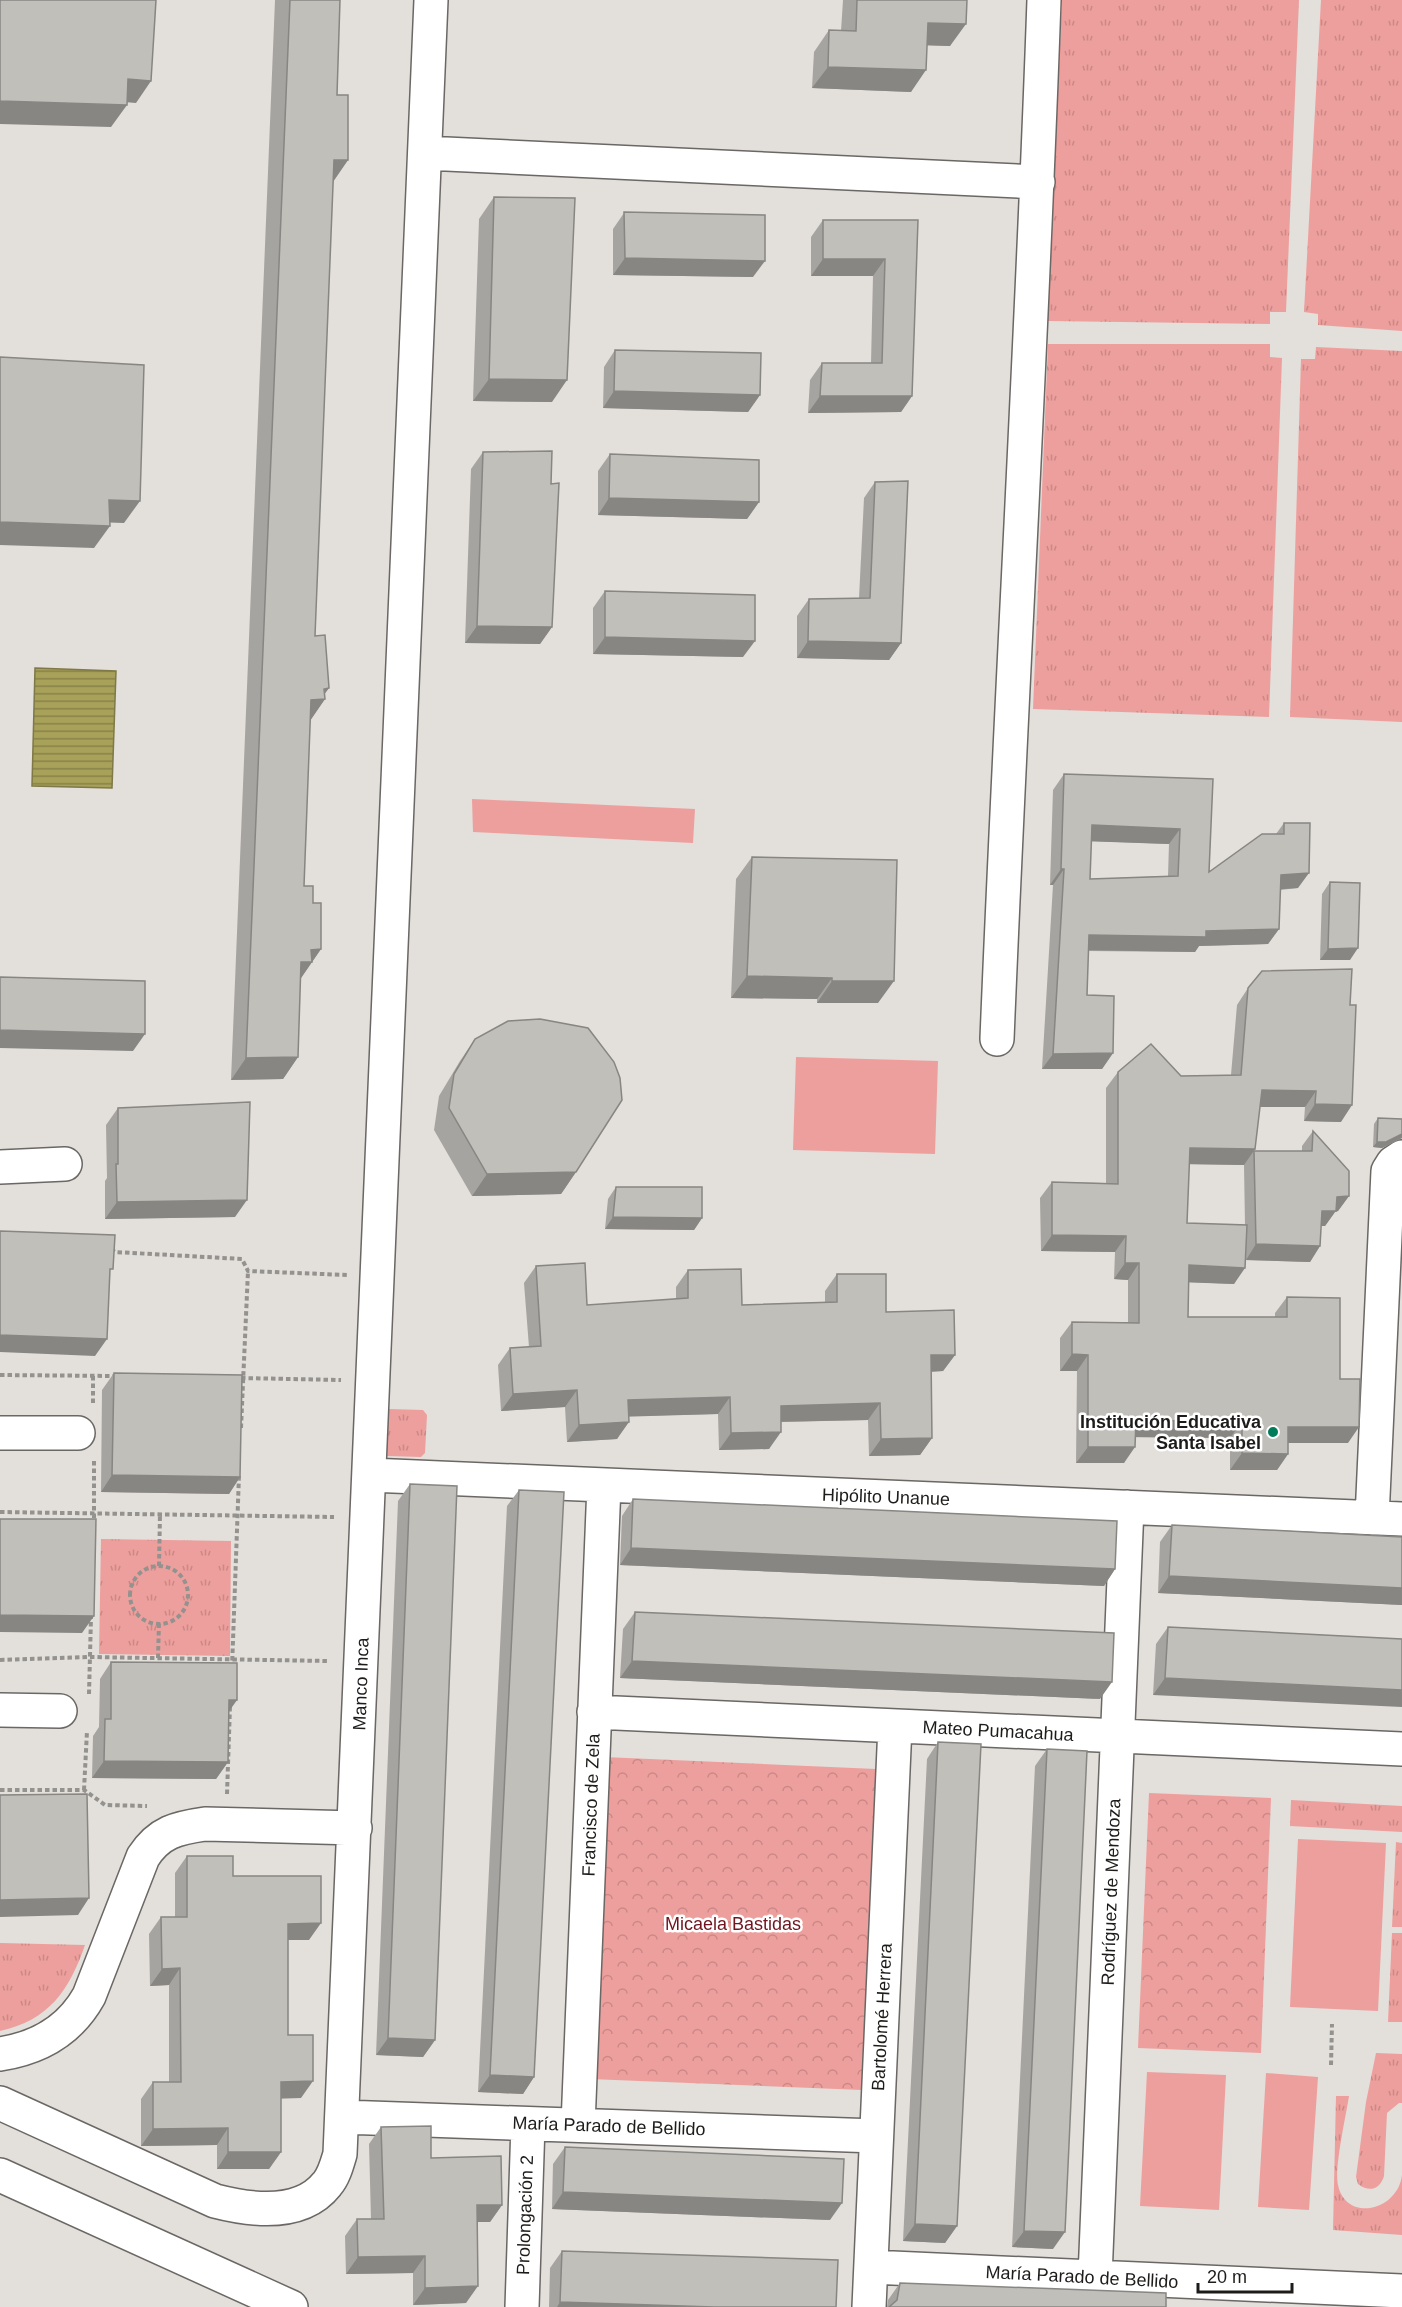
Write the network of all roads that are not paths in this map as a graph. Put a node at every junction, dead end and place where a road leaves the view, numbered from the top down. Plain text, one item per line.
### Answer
1 (431, 0) edge
2 (1044, 0) edge
3 (425, 153) junction
4 (1038, 182) junction
5 (997, 1039) dead end
6 (1402, 1157) edge
7 (65, 1164) dead end
8 (0, 1167) edge
9 (1391, 1324) edge
10 (0, 1433) edge
11 (88, 1433) road end
12 (370, 1475) junction
13 (603, 1485) junction
14 (1127, 1507) junction
15 (1387, 1518) edge
16 (0, 1710) edge
17 (78, 1712) road end
18 (594, 1712) junction
19 (895, 1726) junction
20 (1118, 1736) junction
21 (1402, 1749) edge
22 (355, 1828) junction
23 (0, 2054) edge
24 (0, 2103) edge
25 (343, 2117) junction
26 (528, 2124) junction
27 (578, 2125) junction
28 (876, 2136) junction
29 (1, 2180) edge
30 (871, 2267) junction
31 (1095, 2277) junction
32 (1402, 2291) edge
33 (1192, 2294) edge
34 (252, 2299) edge
35 (291, 2307) edge
36 (522, 2307) edge
37 (869, 2307) edge

1 - 3 street, Manco Inca
2 - 4 street
3 - 4 street
3 - 12 street, Manco Inca
4 - 5 street
6 - 9 street
7 - 8 street
9 - 15 street
10 - 11 street
12 - 13 street, Hipólito Unanue
12 - 22 street, Manco Inca
13 - 14 street, Hipólito Unanue
13 - 18 street, Francisco de Zela
14 - 15 street, Hipólito Unanue
14 - 20 street, Rodríguez de Mendoza
16 - 17 street
18 - 19 street, Mateo Pumacahua
18 - 27 street, Francisco de Zela
19 - 20 street, Mateo Pumacahua
19 - 28 street, Bartolomé Herrera
20 - 21 street, Mateo Pumacahua
20 - 31 street, Rodríguez de Mendoza
22 - 23 street
22 - 25 street, Manco Inca
24 - 25 street, Manco Inca
25 - 26 street, María Parado de Bellido
26 - 27 street, María Parado de Bellido
26 - 36 street, Prolongación 2
27 - 28 street, María Parado de Bellido
28 - 30 street, Bartolomé Herrera
29 - 34 street
30 - 31 street, María Parado de Bellido
30 - 37 street, Bartolomé Herrera
31 - 33 street, María Parado de Bellido
32 - 33 street, María Parado de Bellido
34 - 35 street

